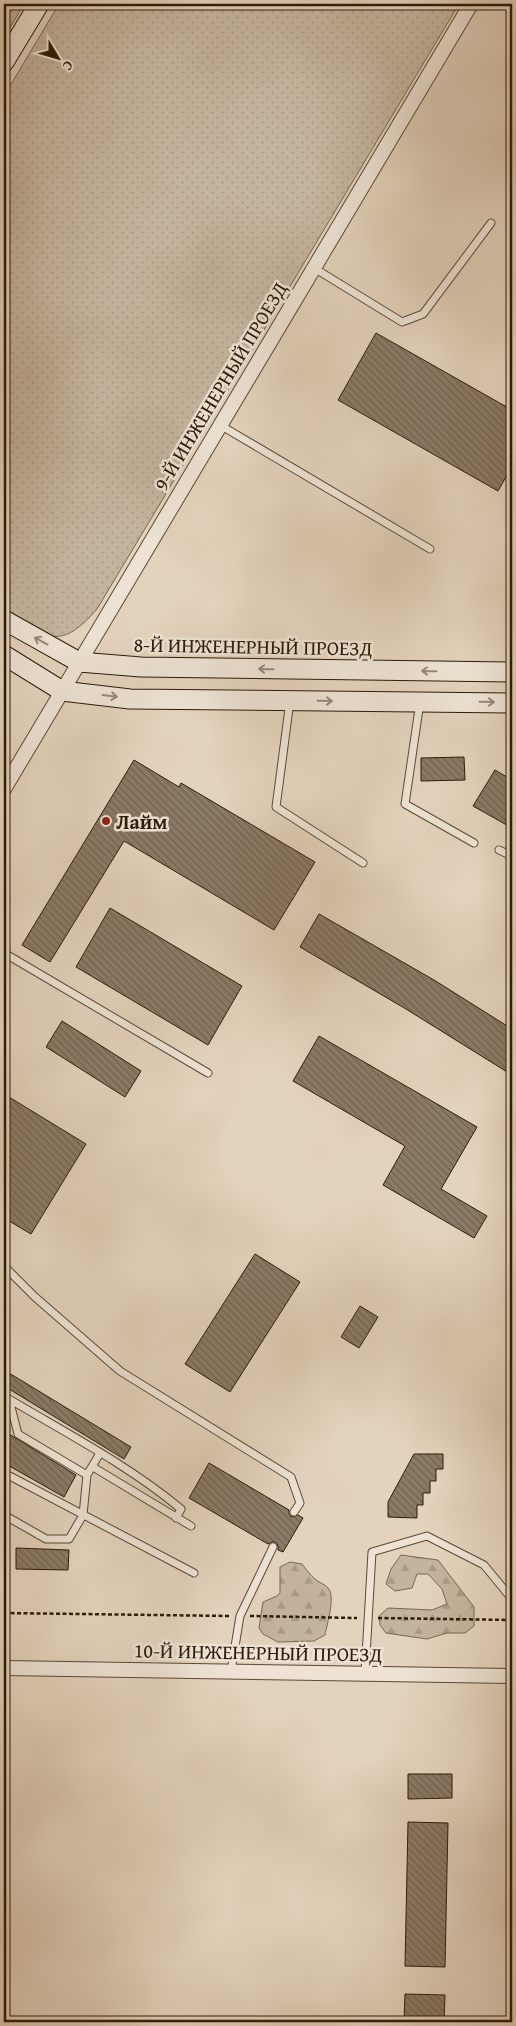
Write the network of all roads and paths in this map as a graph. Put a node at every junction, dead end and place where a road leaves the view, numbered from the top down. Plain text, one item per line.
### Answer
1 (39, 4) edge
2 (471, 4) edge
3 (4, 62) edge
4 (491, 223) dead end
5 (314, 268) junction
6 (220, 425) junction
7 (430, 550) dead end
8 (4, 620) edge
9 (4, 655) edge
10 (79, 662) junction
11 (512, 672) edge
12 (62, 691) junction
13 (290, 700) junction
14 (420, 702) junction
15 (512, 703) edge
16 (4, 789) edge
17 (474, 843) dead end
18 (499, 850) dead end
19 (512, 856) edge
20 (363, 863) dead end
21 (4, 953) edge
22 (208, 1073) dead end
23 (4, 1266) edge
24 (6, 1398) edge
25 (100, 1453) junction
26 (93, 1467) junction
27 (4, 1473) edge
28 (87, 1475) junction
29 (294, 1512) dead end
30 (4, 1515) edge
31 (83, 1515) junction
32 (176, 1518) junction
33 (190, 1526) dead end
34 (273, 1547) dead end
35 (194, 1573) dead end
36 (512, 1599) edge
37 (4, 1613) edge
38 (240, 1616) junction
39 (367, 1618) junction
40 (512, 1620) edge
41 (4, 1668) edge
42 (231, 1672) junction
43 (365, 1673) junction
44 (512, 1676) edge

1 - 3 street
2 - 5 street, 9-Й ИНЖЕНЕРНЫЙ ПРОЕЗД
4 - 5 lane
5 - 6 street, 9-Й ИНЖЕНЕРНЫЙ ПРОЕЗД
6 - 7 lane
6 - 10 street, 9-Й ИНЖЕНЕРНЫЙ ПРОЕЗД
10 -> 8 street, 8-Й ИНЖЕНЕРНЫЙ ПРОЕЗД
9 - 12 street
11 -> 10 street, 8-Й ИНЖЕНЕРНЫЙ ПРОЕЗД
10 - 12 street, 9-Й ИНЖЕНЕРНЫЙ ПРОЕЗД
12 -> 13 street
12 - 16 street, 9-Й ИНЖЕНЕРНЫЙ ПРОЕЗД
13 -> 14 street
13 - 20 lane
14 -> 15 street
14 - 17 lane
18 - 19 lane
21 - 22 lane
23 - 29 lane
24 - 25 lane
24 - 28 lane
25 - 26 lane
25 - 32 lane
26 - 28 lane
26 - 32 lane
27 - 31 lane
28 - 31 lane
30 - 31 lane
31 - 35 lane
32 - 33 lane
34 - 38 lane
36 - 39 lane
37 - 38 path
38 - 39 path
38 - 42 lane
39 - 40 path
39 - 43 lane
41 - 42 street, 10-Й ИНЖЕНЕРНЫЙ ПРОЕЗД
42 - 43 street, 10-Й ИНЖЕНЕРНЫЙ ПРОЕЗД
43 - 44 street, 10-Й ИНЖЕНЕРНЫЙ ПРОЕЗД

